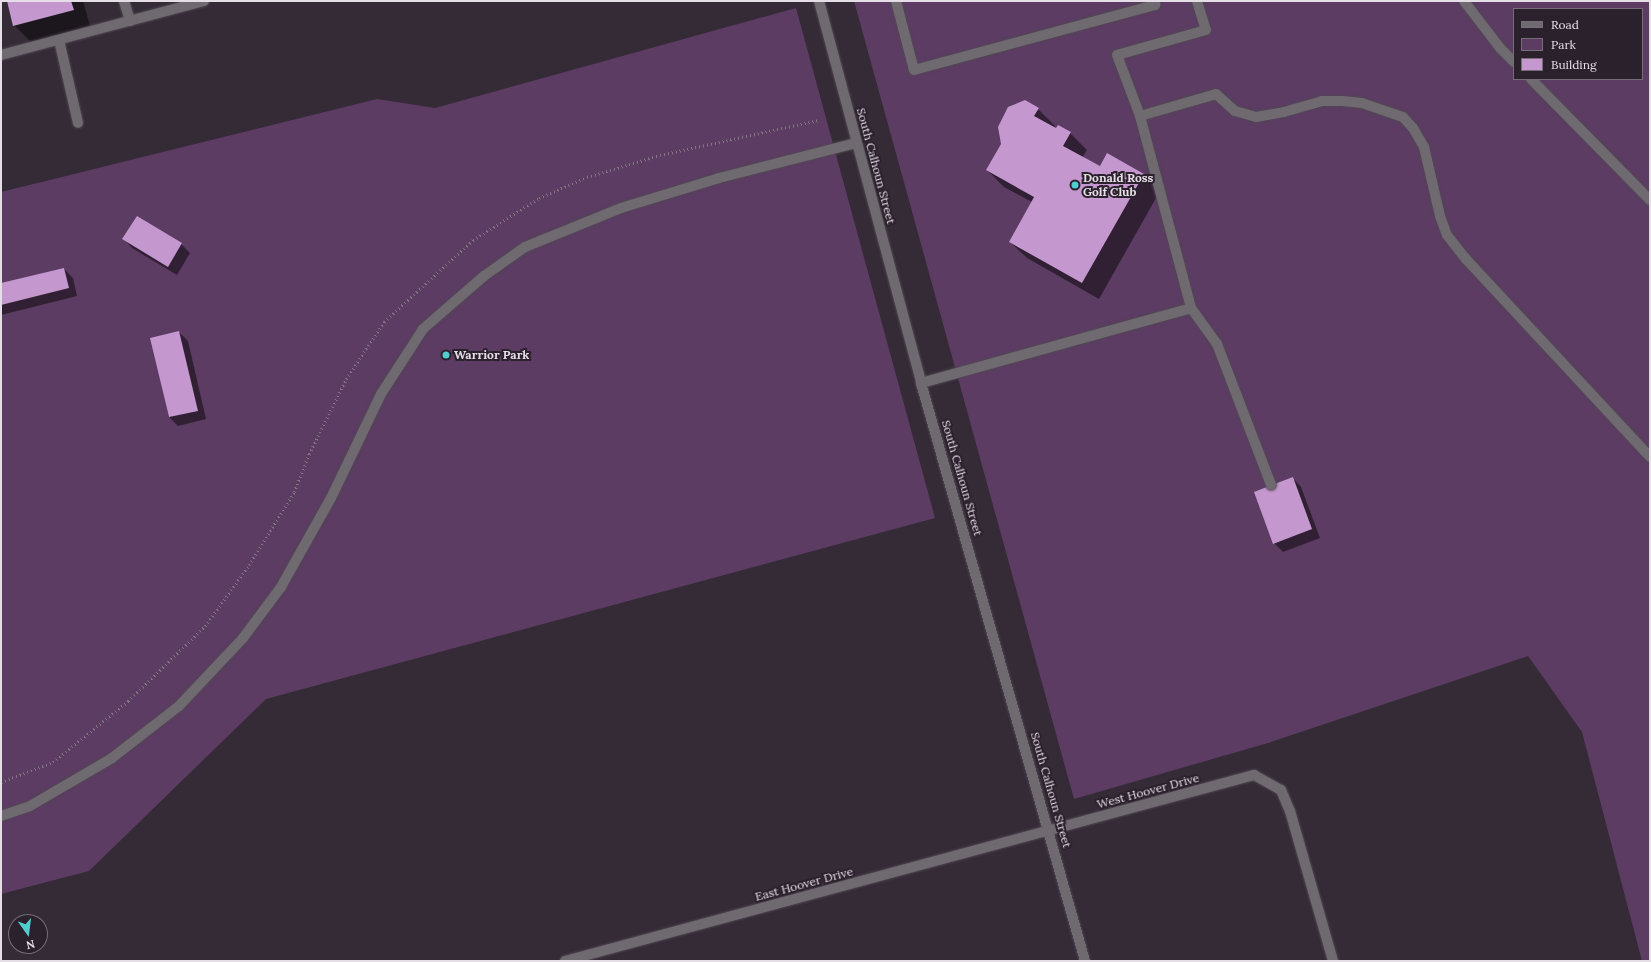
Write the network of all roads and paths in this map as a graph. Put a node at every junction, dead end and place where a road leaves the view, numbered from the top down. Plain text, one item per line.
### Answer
1 (124, 1) edge
2 (204, 1) edge
3 (818, 1) edge
4 (896, 1) edge
5 (1154, 1) edge
6 (1197, 1) edge
7 (1464, 1) edge
8 (190, 3) edge
9 (130, 21) junction
10 (59, 40) junction
11 (1, 55) edge
12 (1513, 61) edge
13 (1532, 80) edge
14 (1140, 116) junction
15 (78, 123) dead end
16 (856, 143) junction
17 (1650, 200) edge
18 (1191, 308) junction
19 (921, 383) junction
20 (1650, 457) edge
21 (1272, 486) dead end
22 (1, 816) edge
23 (1049, 831) junction
24 (565, 961) edge
25 (1086, 961) edge
26 (1333, 961) edge

1 - 9 street
2 - 8 street
3 - 16 street, South Calhoun Street
4 - 5 street
6 - 14 street
7 - 12 street
8 - 9 street
9 - 10 street
10 - 11 street
10 - 15 street
13 - 17 street
14 - 18 street
14 - 20 street
16 - 19 street, South Calhoun Street
16 - 22 street
18 - 19 street
18 - 21 street
19 - 23 street, South Calhoun Street
23 - 24 street, East Hoover Drive
23 - 25 street, South Calhoun Street
23 - 26 street, West Hoover Drive

